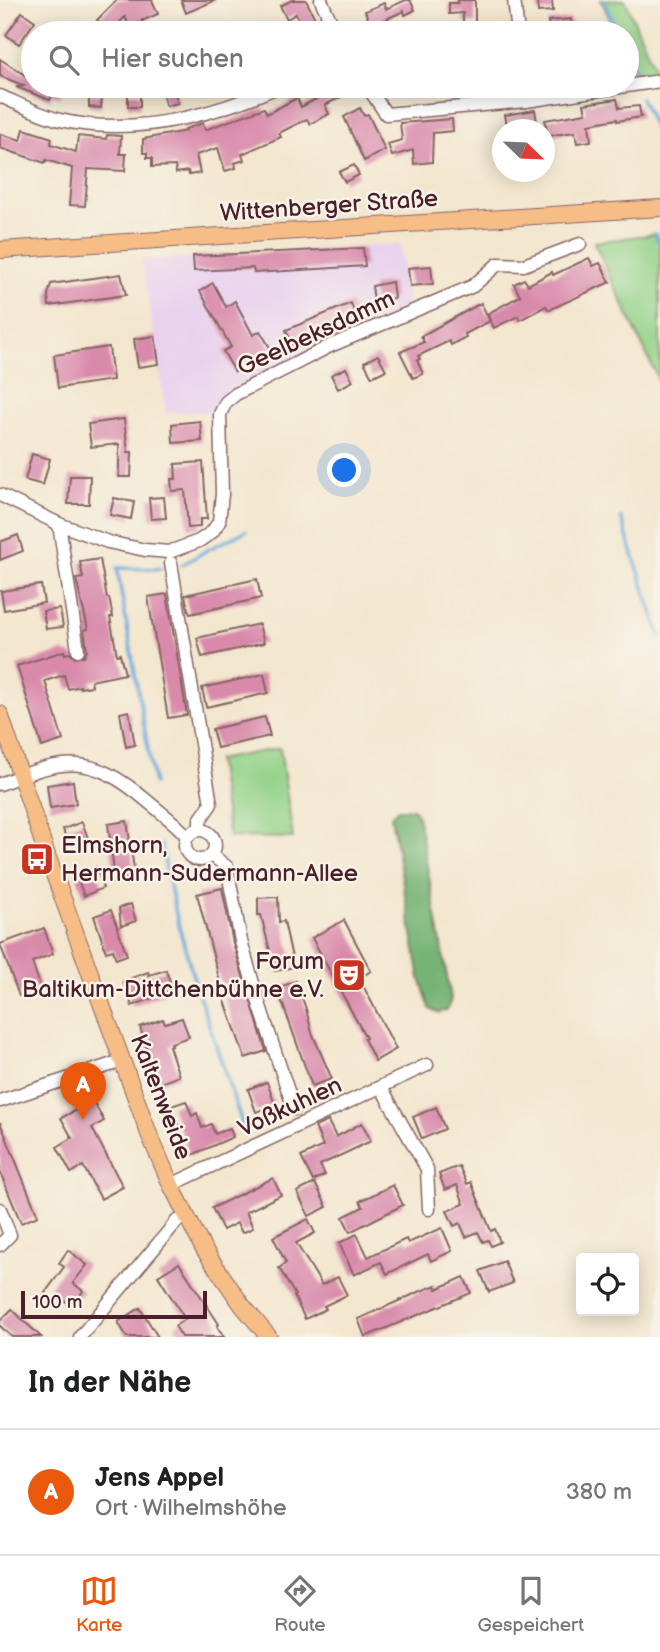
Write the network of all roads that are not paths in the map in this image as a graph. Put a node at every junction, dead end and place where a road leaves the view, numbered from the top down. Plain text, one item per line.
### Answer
1 (321, 0) edge
2 (514, 0) edge
3 (331, 21) edge
4 (517, 21) edge
5 (660, 81) edge
6 (639, 84) edge
7 (0, 96) edge
8 (253, 98) edge
9 (376, 98) edge
10 (526, 98) edge
11 (546, 98) edge
12 (526, 101) junction
13 (660, 208) edge
14 (580, 244) dead end
15 (0, 250) edge
16 (0, 495) edge
17 (59, 524) junction
18 (171, 563) dead end
19 (78, 650) dead end
20 (0, 714) edge
21 (21, 775) junction
22 (0, 784) edge
23 (200, 829) junction
24 (187, 836) junction
25 (212, 855) junction
26 (122, 1060) junction
27 (427, 1065) dead end
28 (381, 1087) junction
29 (0, 1101) edge
30 (294, 1109) dead end
31 (171, 1185) junction
32 (0, 1209) edge
33 (429, 1209) dead end
34 (187, 1217) junction
35 (0, 1245) edge
36 (80, 1337) edge
37 (269, 1337) edge

1 - 3 street
2 - 4 street
5 - 6 street
7 - 8 street
9 - 12 street
10 - 12 street
11 - 12 street
13 - 15 main road, Wittenberger Straße
14 - 17 street, Geelbeksdamm
16 - 17 street, Geelbeksdamm
17 - 19 street
18 - 23 street
20 - 21 main road, Kaltenweide
21 - 22 street
21 - 24 street
21 - 26 main road, Kaltenweide
23 - 24 street
23 - 25 street
24 - 25 street
25 - 30 street
26 - 29 street
26 - 31 main road, Kaltenweide
27 - 28 street, Voßkuhlen
28 - 31 street, Voßkuhlen
28 - 33 street
31 - 34 main road, Kaltenweide
32 - 35 street
34 - 36 street
34 - 37 main road, Kaltenweide

